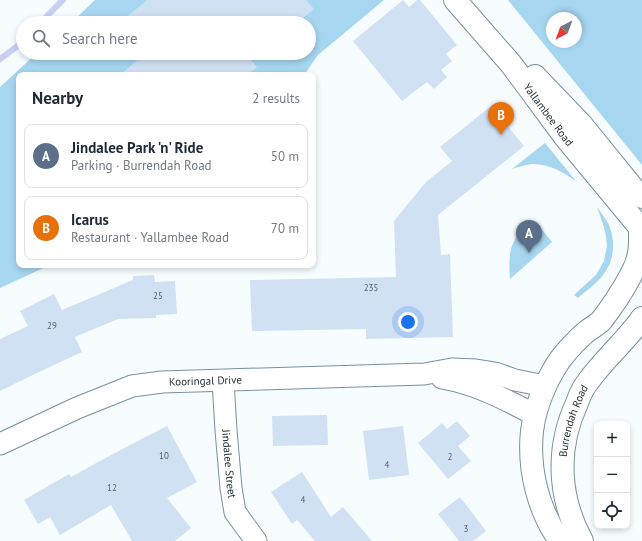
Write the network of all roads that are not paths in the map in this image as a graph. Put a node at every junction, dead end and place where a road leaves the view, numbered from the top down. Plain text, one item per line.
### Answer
1 (455, 0) edge
2 (475, 0) edge
3 (501, 44) junction
4 (516, 61) junction
5 (642, 197) edge
6 (641, 229) edge
7 (642, 281) edge
8 (642, 318) edge
9 (600, 322) junction
10 (474, 377) junction
11 (223, 381) junction
12 (545, 386) junction
13 (535, 415) junction
14 (570, 416) junction
15 (0, 444) edge
16 (256, 541) edge
17 (560, 541) edge
18 (582, 541) edge

1 - 3 street, Yallambee Road
2 - 3 street, Yallambee Road
3 - 4 street, Yallambee Road
4 - 5 street, Yallambee Road
4 - 6 street, Yallambee Road
6 - 9 street
7 - 9 street
8 - 14 street, Burrendah Road
9 - 12 street
10 - 11 street, Kooringal Drive
10 - 12 street, Kooringal Drive
10 - 13 street, Kooringal Drive
11 - 15 street, Kooringal Drive
11 - 16 street, Jindalee Street
12 - 13 street
12 - 14 street
13 - 14 street
13 - 17 street
14 - 18 street, Burrendah Road

